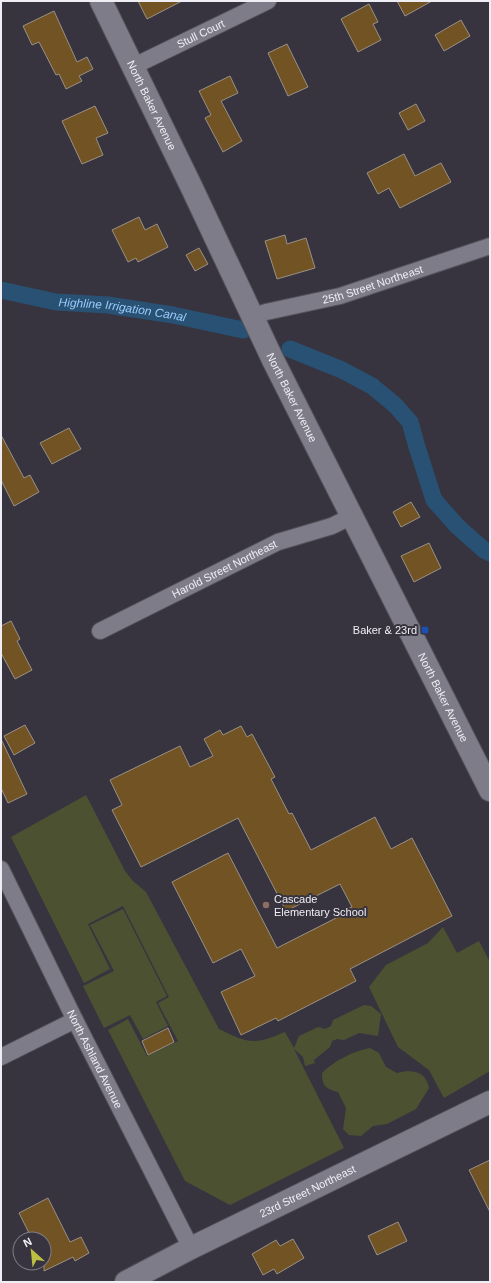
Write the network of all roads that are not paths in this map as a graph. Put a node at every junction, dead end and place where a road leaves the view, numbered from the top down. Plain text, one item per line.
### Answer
1 (101, 1) edge
2 (268, 1) edge
3 (134, 66) junction
4 (490, 246) edge
5 (252, 317) junction
6 (352, 516) junction
7 (100, 631) dead end
8 (490, 790) edge
9 (1, 869) edge
10 (75, 1020) junction
11 (1, 1057) edge
12 (490, 1102) edge
13 (191, 1248) junction
14 (126, 1282) edge

1 - 3 main road, North Baker Avenue
2 - 3 street, Stull Court
3 - 5 main road, North Baker Avenue
4 - 5 street, 25th Street Northeast
5 - 6 main road, North Baker Avenue
6 - 7 street, Harold Street Northeast
6 - 8 main road, North Baker Avenue
9 - 10 street, North Ashland Avenue
10 - 11 street
10 - 13 street, North Ashland Avenue
12 - 13 main road, 23rd Street Northeast
13 - 14 main road, 23rd Street Northeast

